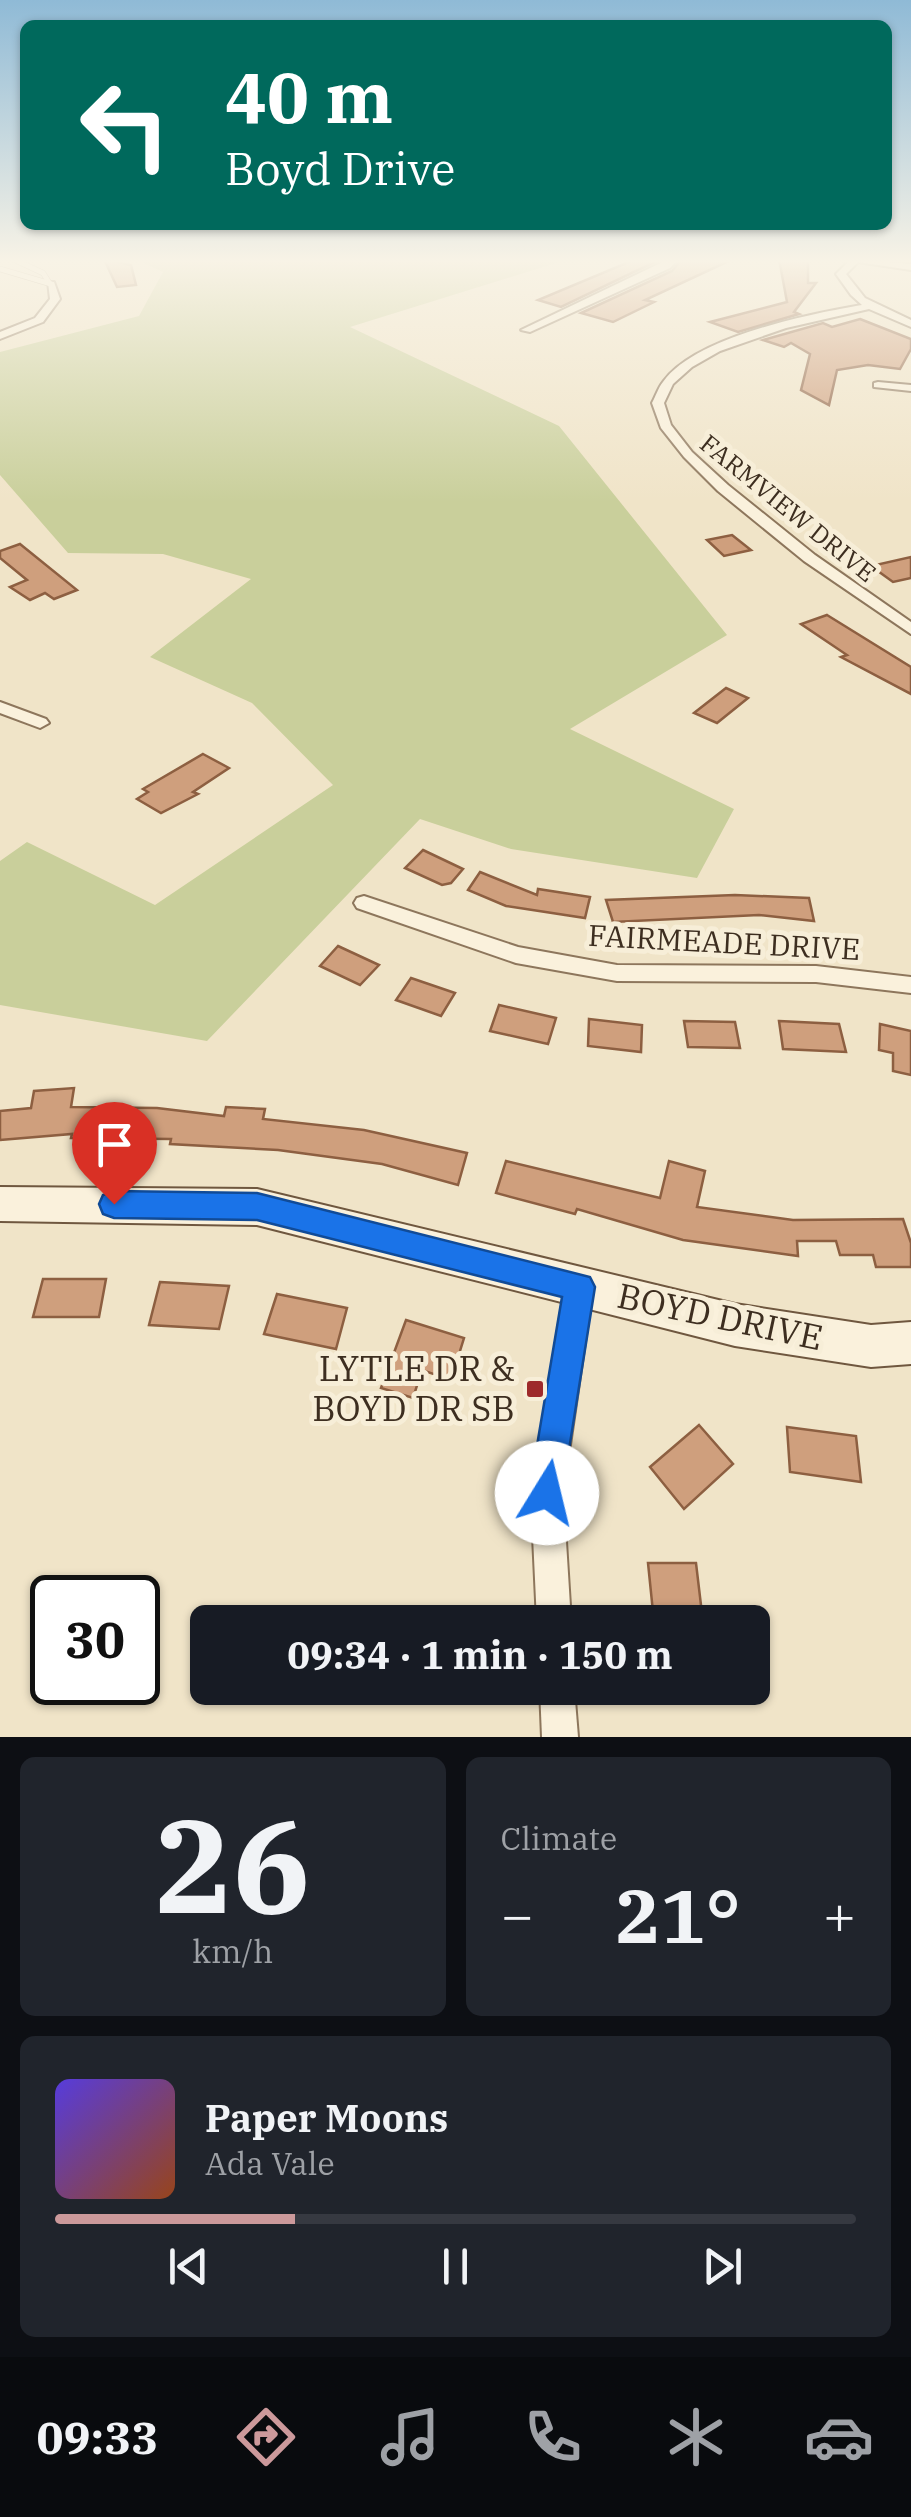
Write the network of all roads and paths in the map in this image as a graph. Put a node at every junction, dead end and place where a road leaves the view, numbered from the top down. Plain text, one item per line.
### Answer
1 (739, 340) edge
2 (878, 385) dead end
3 (911, 388) edge
4 (911, 629) edge
5 (0, 707) edge
6 (40, 723) dead end
7 (364, 903) dead end
8 (911, 985) edge
9 (0, 1204) edge
10 (579, 1287) junction
11 (911, 1344) edge
12 (553, 1605) edge
13 (558, 1705) edge
14 (560, 1737) edge

1 - 4 street, FARMVIEW DRIVE
2 - 3 street
5 - 6 street
7 - 8 street, FAIRMEADE DRIVE
9 - 10 street, BOYD DRIVE
10 - 11 street, BOYD DRIVE
10 - 12 street
13 - 14 street

